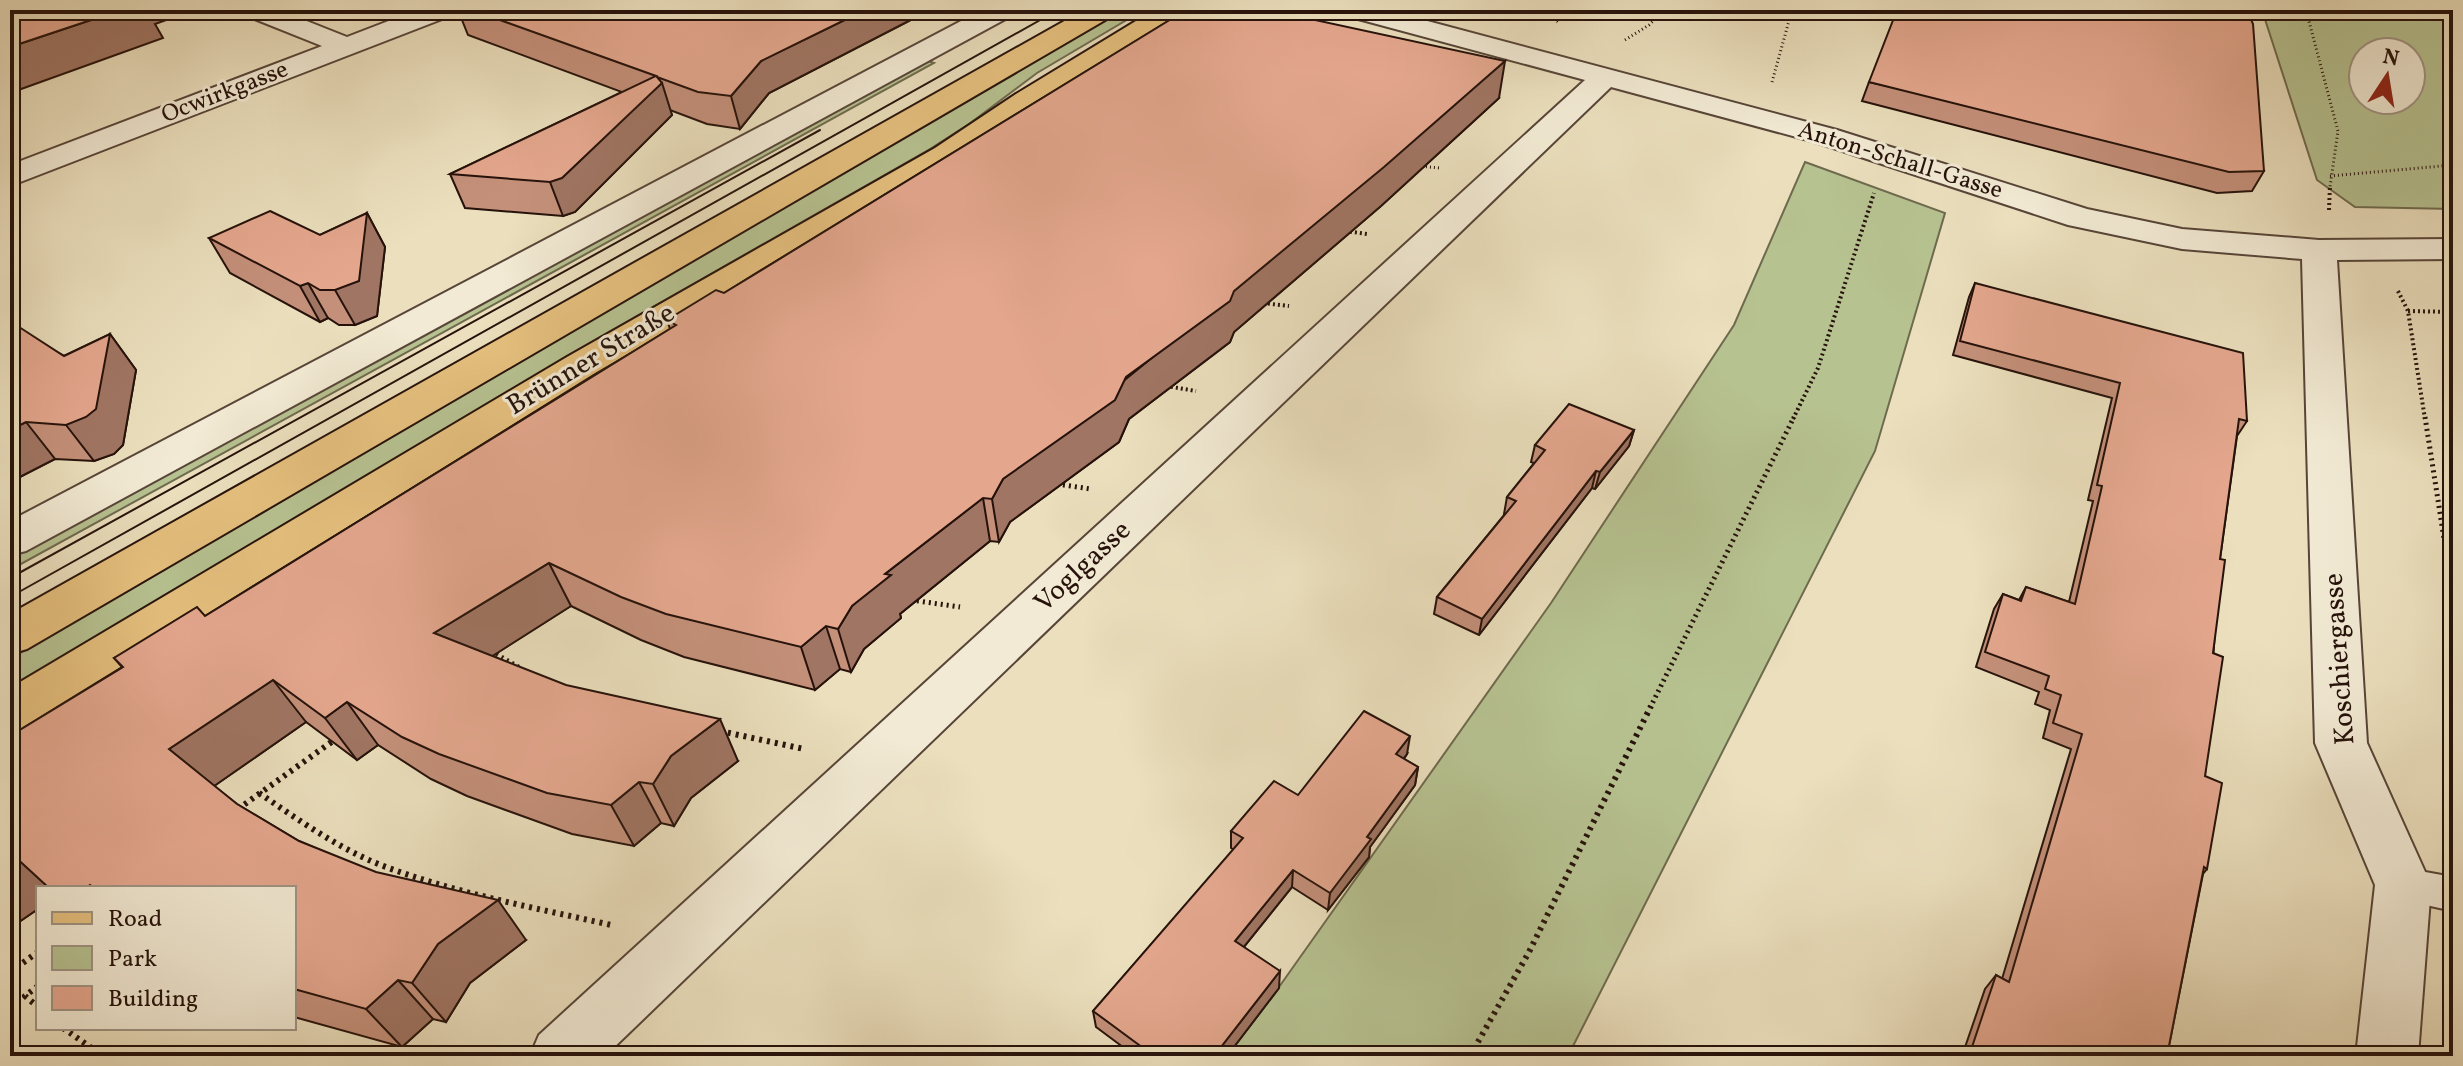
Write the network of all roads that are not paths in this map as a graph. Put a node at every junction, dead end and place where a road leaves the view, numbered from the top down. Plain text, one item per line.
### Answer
1 (256, 10) edge
2 (441, 10) edge
3 (1002, 10) edge
4 (1103, 10) edge
5 (1172, 10) edge
6 (1356, 10) edge
7 (346, 46) junction
8 (1611, 61) junction
9 (10, 176) edge
10 (2453, 249) edge
11 (2319, 250) junction
12 (10, 540) edge
13 (10, 636) edge
14 (10, 712) edge
15 (2403, 885) junction
16 (2453, 894) edge
17 (561, 1056) edge
18 (2387, 1056) edge

1 - 7 street
2 - 7 street, Ocwirkgasse
3 - 12 street
4 - 13 main road, Brünner Straße
5 - 14 main road, Brünner Straße
6 - 8 street, Anton-Schall-Gasse
7 - 9 street, Ocwirkgasse
8 - 11 street, Anton-Schall-Gasse
8 - 17 street, Voglgasse
10 - 11 street, Anton-Schall-Gasse
11 - 15 street, Koschiergasse
15 - 16 lane
15 - 18 street, Koschiergasse

